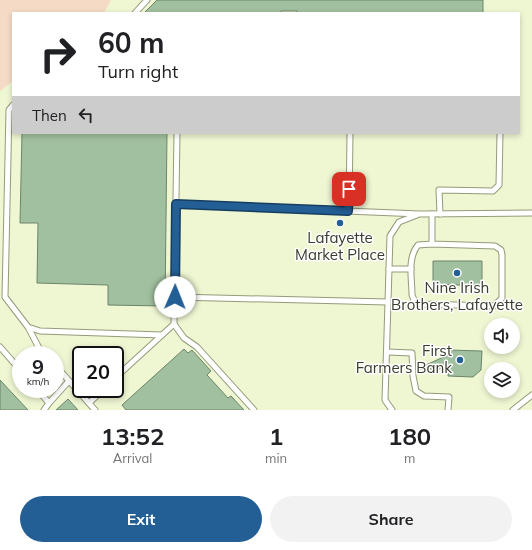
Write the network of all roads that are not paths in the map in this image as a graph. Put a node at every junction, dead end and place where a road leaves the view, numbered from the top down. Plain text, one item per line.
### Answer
1 (147, 0) edge
2 (136, 12) edge
3 (12, 106) edge
4 (177, 134) edge
5 (350, 134) edge
6 (500, 134) edge
7 (176, 204) junction
8 (348, 211) junction
9 (532, 213) edge
10 (420, 214) junction
11 (432, 214) junction
12 (440, 214) junction
13 (432, 244) junction
14 (389, 269) junction
15 (411, 269) junction
16 (5, 297) junction
17 (175, 297) junction
18 (0, 302) edge
19 (388, 302) junction
20 (174, 324) junction
21 (28, 328) junction
22 (162, 335) junction
23 (38, 346) edge
24 (0, 348) edge
25 (387, 352) junction
26 (12, 361) edge
27 (124, 370) edge
28 (64, 375) edge
29 (69, 381) junction
30 (532, 395) edge
31 (45, 398) edge
32 (94, 398) edge
33 (49, 403) junction
34 (89, 403) junction
35 (44, 410) edge
36 (95, 410) edge
37 (254, 410) edge
38 (392, 410) edge
39 (448, 410) edge
40 (513, 410) edge

1 - 2 lane
3 - 16 lane
4 - 7 lane
5 - 8 lane
6 - 12 lane
7 - 8 lane
7 - 17 lane
8 - 10 lane
9 - 12 lane
10 - 11 lane
10 - 14 lane
11 - 12 lane
11 - 13 lane
13 - 15 lane
13 - 15 lane
14 - 15 lane
14 - 19 lane
16 - 18 lane
16 - 21 lane
17 - 19 lane
17 - 20 lane
19 - 25 lane
20 - 22 lane
20 - 37 lane
21 - 22 lane
21 - 23 lane
22 - 27 lane
24 - 26 lane
25 - 38 lane
25 - 39 lane
28 - 29 lane
29 - 33 lane
29 - 34 lane
30 - 40 lane
31 - 33 lane
32 - 34 lane
33 - 35 lane
34 - 36 lane

